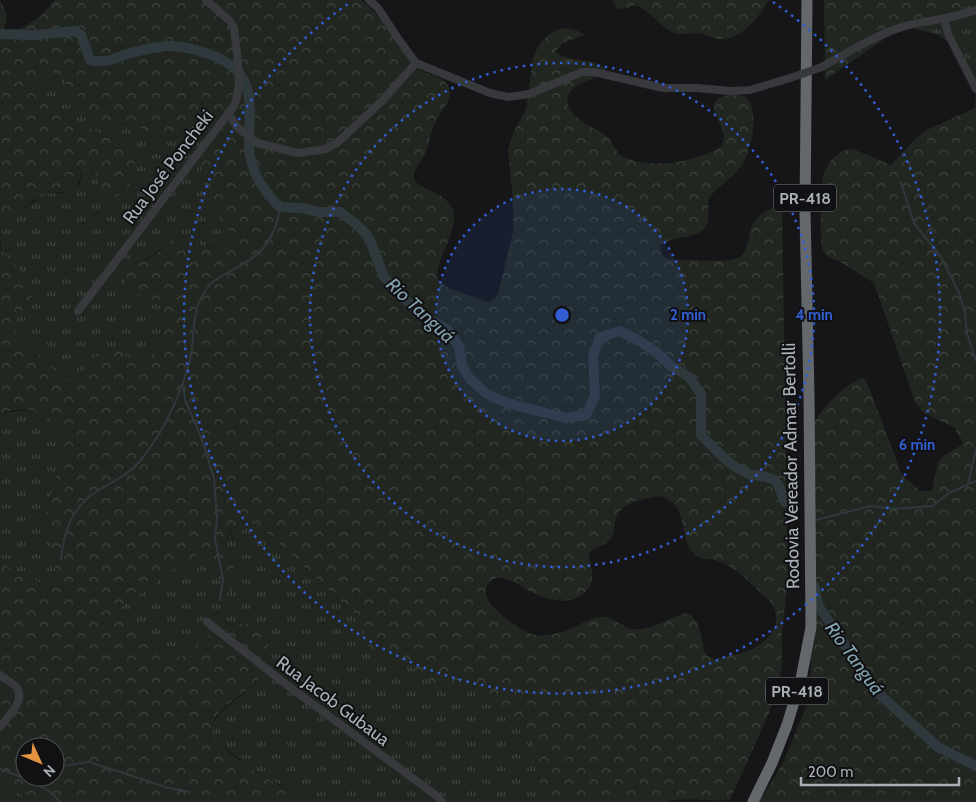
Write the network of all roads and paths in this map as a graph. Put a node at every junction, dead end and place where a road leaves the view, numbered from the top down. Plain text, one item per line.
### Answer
1 (206, 0) edge
2 (369, 0) edge
3 (807, 0) edge
4 (976, 10) edge
5 (944, 20) junction
6 (416, 63) junction
7 (976, 89) edge
8 (228, 113) junction
9 (78, 311) dead end
10 (207, 622) dead end
11 (0, 675) edge
12 (0, 727) edge
13 (442, 802) edge
14 (753, 802) edge

1 - 8 street
2 - 6 street
3 - 14 highway, Rodovia Vereador Admar Bertolli / PR-418
4 - 5 street
5 - 6 street, bridge
5 - 7 street
6 - 8 street, Rua José Poncheki
8 - 9 street, Rua José Poncheki
10 - 13 street, Rua Jacob Gubaua
11 - 12 street

